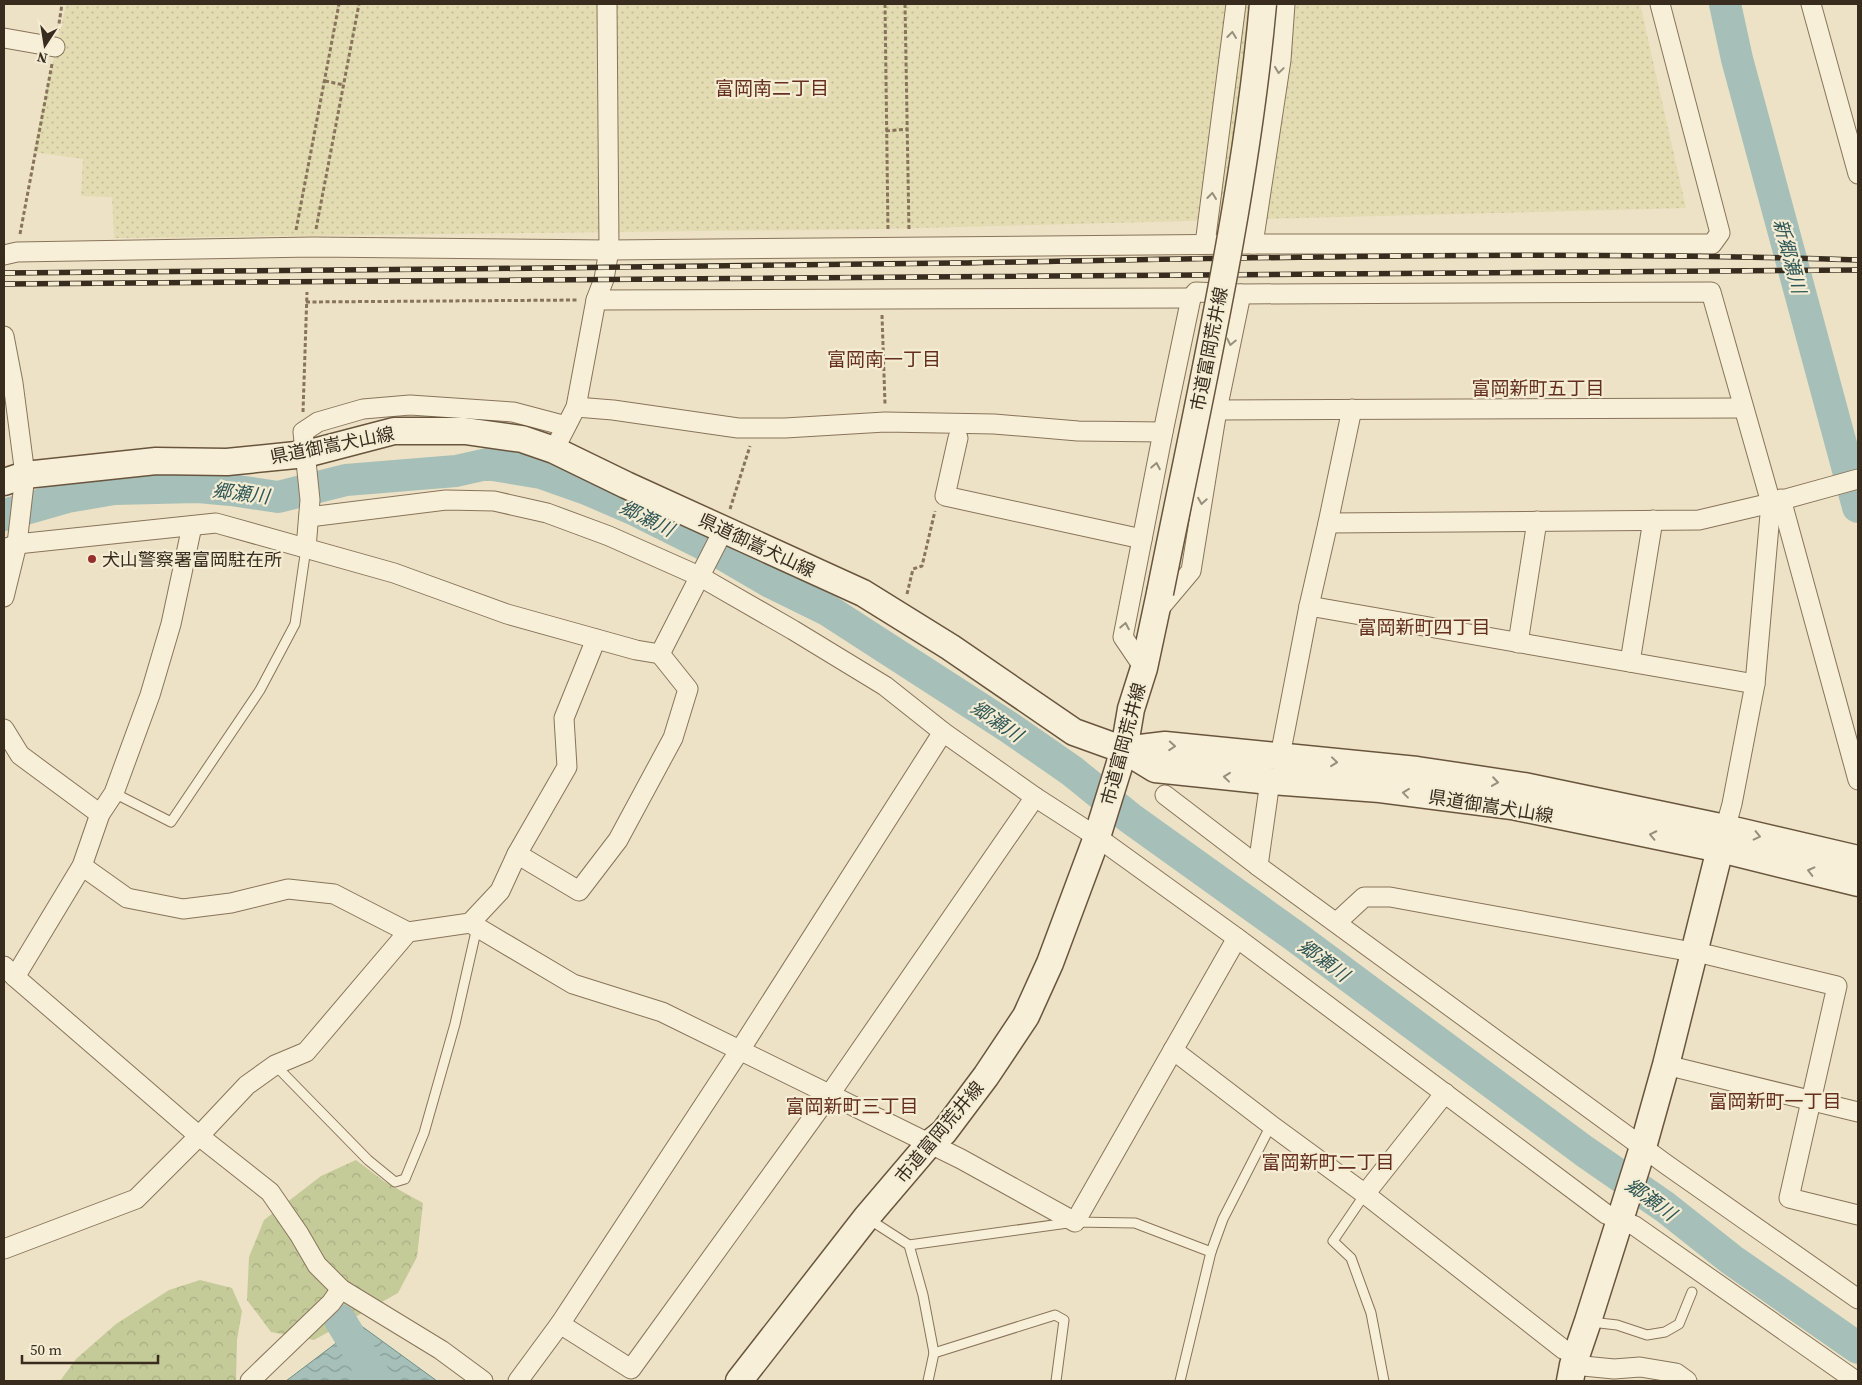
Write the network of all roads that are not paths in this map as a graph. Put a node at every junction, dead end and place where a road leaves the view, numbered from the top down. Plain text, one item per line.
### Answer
1 (607, 4) edge
2 (1236, 4) edge
3 (1263, 4) edge
4 (1286, 4) edge
5 (1660, 4) edge
6 (1811, 4) edge
7 (4, 38) edge
8 (55, 47) road end
9 (1858, 174) edge
10 (1205, 244) junction
11 (1253, 244) junction
12 (609, 250) junction
13 (10, 253) edge
14 (1241, 294) junction
15 (1191, 298) junction
16 (596, 300) junction
17 (4, 336) edge
18 (8, 384) edge
19 (576, 407) junction
20 (1743, 408) junction
21 (1352, 409) junction
22 (1217, 410) junction
23 (566, 426) junction
24 (1163, 432) junction
25 (958, 438) dead end
26 (304, 443) junction
27 (554, 450) junction
28 (14, 478) edge
29 (1858, 479) edge
30 (1776, 501) junction
31 (310, 508) junction
32 (1653, 520) junction
33 (1537, 522) junction
34 (1328, 523) junction
35 (192, 526) junction
36 (724, 529) junction
37 (1142, 539) junction
38 (10, 546) edge
39 (306, 548) junction
40 (699, 576) junction
41 (4, 597) edge
42 (1158, 602) junction
43 (1309, 606) junction
44 (596, 639) junction
45 (1518, 643) junction
46 (660, 654) junction
47 (1630, 662) junction
48 (1144, 668) junction
49 (1755, 684) junction
50 (4, 729) edge
51 (943, 732) junction
52 (1124, 750) junction
53 (1280, 756) junction
54 (1858, 780) edge
55 (1270, 781) junction
56 (114, 793) junction
57 (1165, 794) dead end
58 (1035, 797) junction
59 (100, 814) junction
60 (1097, 837) junction
61 (1723, 838) junction
62 (517, 854) junction
63 (1858, 859) edge
64 (82, 866) junction
65 (1258, 866) junction
66 (1858, 883) edge
67 (1337, 922) junction
68 (474, 925) junction
69 (408, 932) junction
70 (1237, 938) junction
71 (1695, 952) junction
72 (9, 972) edge
73 (740, 1050) junction
74 (1173, 1050) junction
75 (275, 1064) junction
76 (1666, 1065) junction
77 (1445, 1093) junction
78 (830, 1094) junction
79 (1812, 1101) junction
80 (1858, 1112) edge
81 (1271, 1125) junction
82 (199, 1136) junction
83 (929, 1144) junction
84 (1643, 1147) junction
85 (1365, 1194) junction
86 (1858, 1214) edge
87 (866, 1218) junction
88 (1619, 1221) junction
89 (1074, 1222) junction
90 (910, 1245) junction
91 (4, 1249) edge
92 (1211, 1252) junction
93 (341, 1289) junction
94 (1692, 1292) dead end
95 (1858, 1299) edge
96 (1588, 1321) junction
97 (560, 1324) junction
98 (934, 1354) junction
99 (1573, 1367) edge
100 (250, 1381) edge
101 (483, 1381) edge
102 (518, 1381) edge
103 (739, 1381) edge
104 (928, 1381) edge
105 (1056, 1381) edge
106 (1180, 1381) edge
107 (1384, 1381) edge
108 (1687, 1381) edge
109 (1856, 1381) edge

1 - 12 street
10 -> 2 street
3 - 42 main road, 市道富岡荒井線, bridge
4 -> 11 street
5 - 11 street
6 - 9 street
7 - 8 street
10 - 11 street
10 - 12 street
12 - 13 street
12 - 16 street
14 - 15 street
14 - 20 street
14 -> 22 street
15 - 16 street
15 - 24 street
16 - 19 street
17 - 18 street
18 - 28 street
19 - 23 street
19 - 24 street
20 - 21 street
20 - 30 street
21 - 22 street
21 - 34 street
22 -> 42 street
23 - 26 street
23 - 27 street
37 -> 24 street
25 - 37 street
26 - 27 main road, 県道御嵩犬山線
26 - 28 main road, 県道御嵩犬山線
26 - 31 street
27 - 36 main road, 県道御嵩犬山線
28 - 38 street
29 - 30 street
30 - 32 street
30 - 49 street
30 - 54 street
31 - 39 street
31 - 40 street
32 - 33 street
32 - 47 street
33 - 34 street
33 - 45 street
34 - 43 street
35 - 38 street
35 - 39 street
35 - 56 street
36 - 40 street
36 - 52 main road, 県道御嵩犬山線
48 -> 37 street
38 - 41 street
39 - 44 street
39 - 56 lane
40 - 46 street
40 - 51 street
42 - 48 main road, 市道富岡荒井線
43 - 45 street
43 - 53 street
44 - 46 street
44 - 62 street
45 - 47 street
46 - 62 street
47 - 49 street
48 - 52 main road, 市道富岡荒井線
49 - 61 street
50 - 59 street
51 - 58 street
51 - 73 street
52 -> 53 main road, 県道御嵩犬山線
55 -> 52 main road, 県道御嵩犬山線
52 - 60 main road, 市道富岡荒井線
53 -> 61 main road, 県道御嵩犬山線
61 -> 55 main road, 県道御嵩犬山線
55 - 65 street
56 - 59 street
57 - 65 street
58 - 60 street
58 - 78 street
59 - 64 street
60 - 70 street
60 - 83 main road, 市道富岡荒井線
61 -> 63 main road, 県道御嵩犬山線
66 -> 61 main road, 県道御嵩犬山線
61 - 71 main road
62 - 68 street
64 - 69 street
64 - 72 street
65 - 67 street
67 - 71 street
67 - 84 street
68 - 69 street
68 - 73 street
68 - 75 lane
69 - 75 street
70 - 74 street
70 - 77 street
71 - 76 main road
71 - 79 street
72 - 82 street
73 - 78 street
73 - 97 street
74 - 81 street
74 - 89 street
75 - 82 street
76 - 79 street
76 - 84 main road
77 - 85 street
77 - 88 street
78 - 83 street
78 - 97 street
79 - 80 street
79 - 86 street
81 - 85 street
81 - 92 lane
82 - 91 street
82 - 93 street
83 - 87 main road, 市道富岡荒井線
83 - 89 street
84 - 88 main road
84 - 95 street
85 - 99 street
85 - 107 lane
87 - 90 lane
87 - 103 main road, 市道富岡荒井線
88 - 96 main road
88 - 109 street
89 - 90 lane
89 - 92 lane
90 - 98 lane
92 - 106 lane
93 - 100 street
93 - 101 street
94 - 96 lane
96 - 99 main road
97 - 102 street
98 - 104 lane
98 - 105 lane
99 - 108 street

